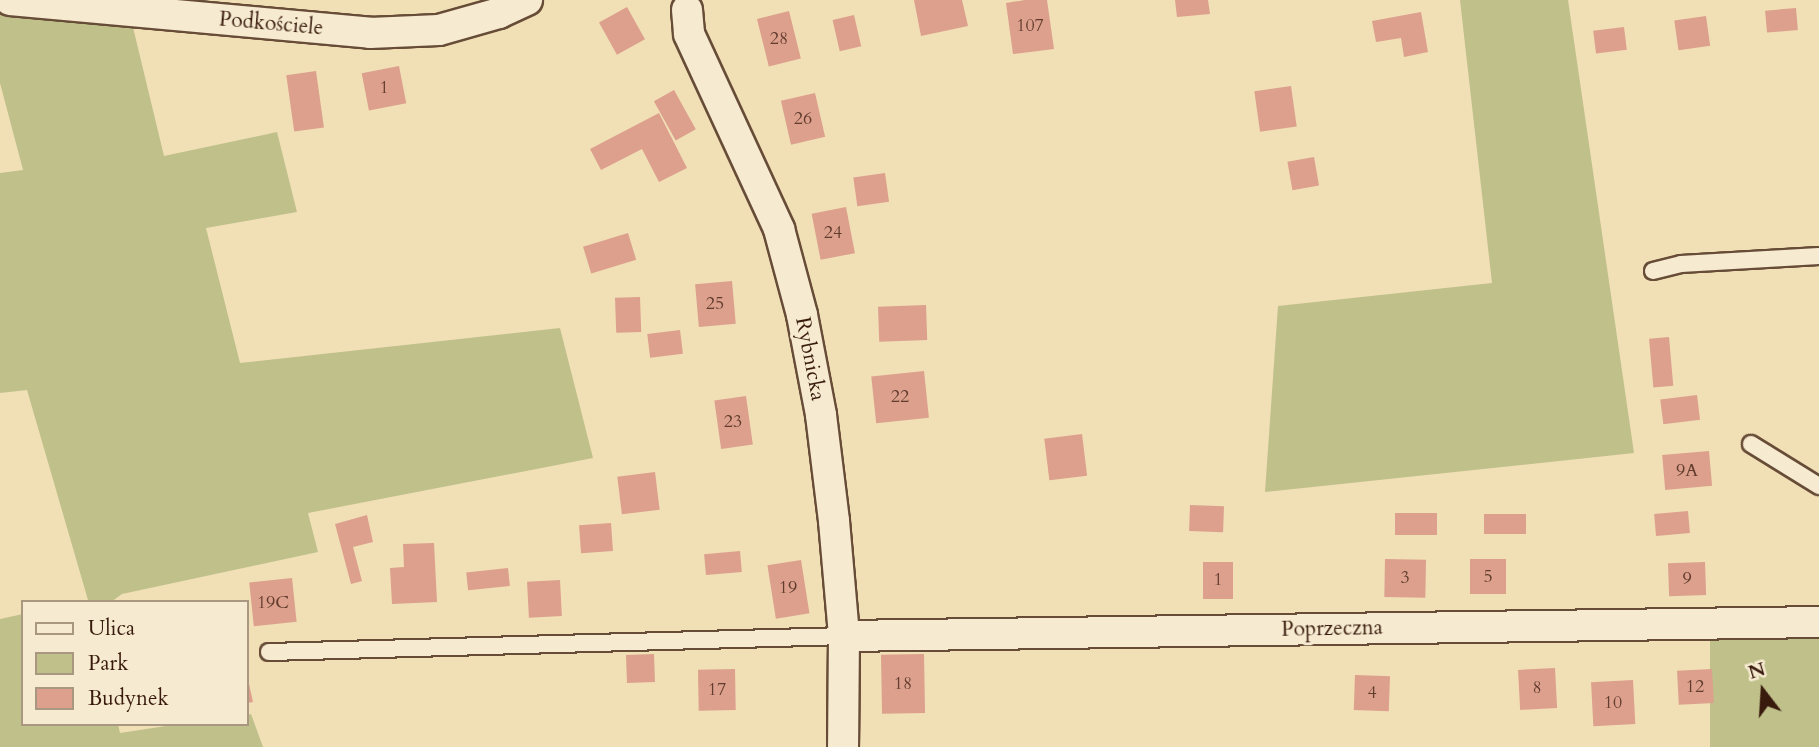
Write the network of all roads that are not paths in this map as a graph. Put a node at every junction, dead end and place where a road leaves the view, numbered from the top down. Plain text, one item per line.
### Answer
1 (10, 0) edge
2 (527, 0) edge
3 (687, 3) edge
4 (1819, 256) edge
5 (1653, 271) dead end
6 (1751, 444) dead end
7 (1819, 486) edge
8 (1819, 622) edge
9 (845, 636) junction
10 (269, 652) dead end
11 (843, 747) edge

1 - 2 street, Podkościele
3 - 9 street, Rybnicka
4 - 5 lane
6 - 7 lane
8 - 9 street, Poprzeczna
9 - 10 lane
9 - 11 street, Rybnicka

